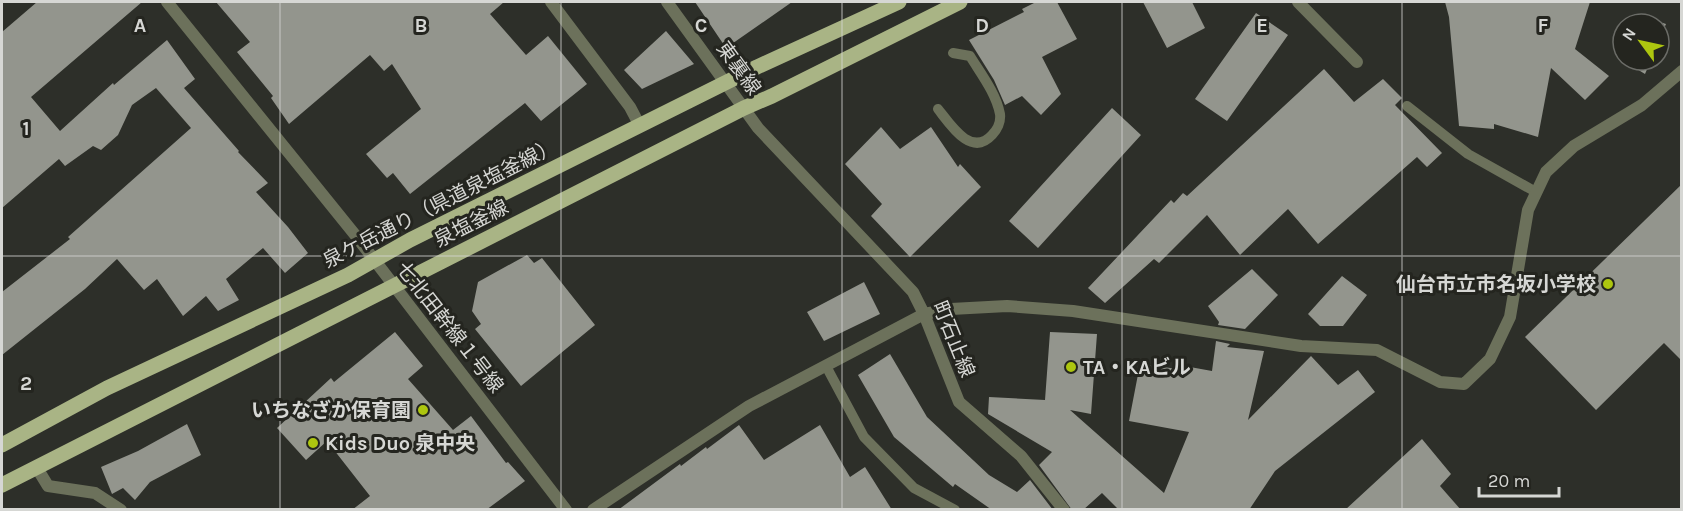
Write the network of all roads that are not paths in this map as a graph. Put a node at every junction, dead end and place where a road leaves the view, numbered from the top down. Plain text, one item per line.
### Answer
1 (167, 2) edge
2 (551, 2) edge
3 (667, 2) edge
4 (898, 2) edge
5 (960, 2) edge
6 (1298, 2) edge
7 (953, 52) dead end
8 (1358, 62) dead end
9 (1682, 71) edge
10 (726, 83) junction
11 (1407, 106) dead end
12 (744, 108) junction
13 (938, 109) dead end
14 (640, 126) junction
15 (758, 128) joint
16 (1536, 192) junction
17 (374, 260) junction
18 (393, 286) junction
19 (924, 314) junction
20 (826, 366) junction
21 (2, 445) edge
22 (37, 468) junction
23 (2, 485) edge
24 (121, 510) edge
25 (566, 510) edge
26 (593, 510) edge
27 (955, 510) edge
28 (1064, 510) edge

1 - 17 street, 七北田幹線１号線
2 - 14 street
3 - 10 street, 東裏線
4 - 10 main road, 泉ケ岳通り（県道泉塩釜線）
5 - 12 main road, 泉塩釜線
6 - 8 street
7 - 13 lane
9 - 16 street
10 - 12 street, 東裏線
10 - 14 main road, 泉ケ岳通り（県道泉塩釜線）
11 - 16 lane
12 - 15 street, 東裏線
12 - 18 main road, 泉塩釜線
14 - 17 main road, 泉ケ岳通り（県道泉塩釜線）
15 - 19 street, 町石止線
16 - 19 street
17 - 18 street, 七北田幹線１号線
17 - 21 main road, 泉ケ岳通り（県道泉塩釜線）
18 - 22 main road, 泉塩釜線
18 - 25 street, 七北田幹線１号線
19 - 20 street
19 - 28 street, 町石止線
20 - 26 street
20 - 27 lane
22 - 23 main road, 泉塩釜線
22 - 24 street

